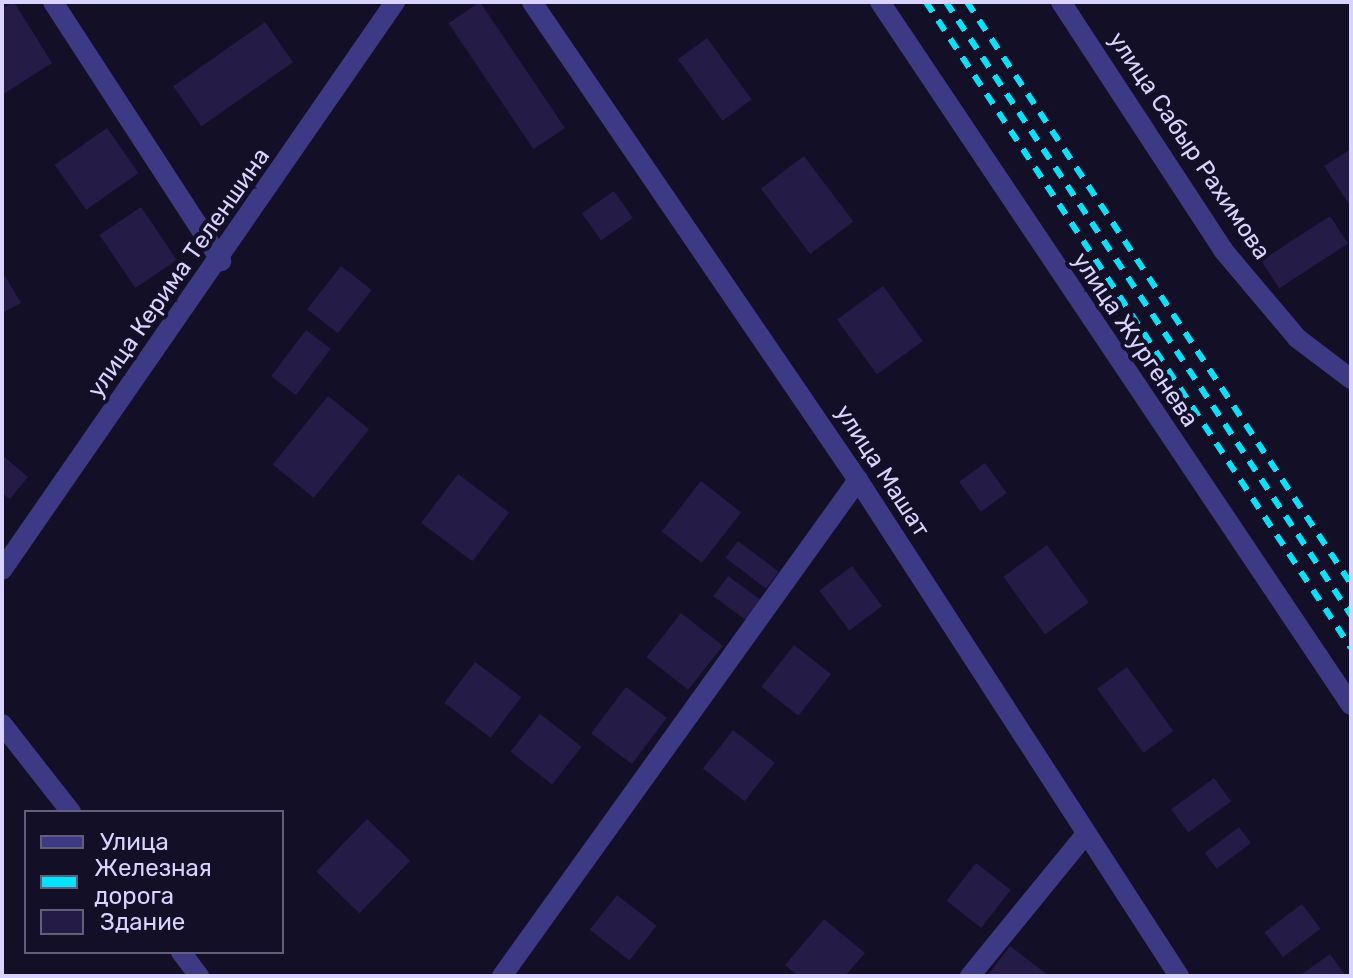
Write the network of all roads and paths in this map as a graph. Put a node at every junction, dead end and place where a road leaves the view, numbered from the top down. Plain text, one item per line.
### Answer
1 (53, 2) edge
2 (395, 2) edge
3 (532, 2) edge
4 (880, 2) edge
5 (1061, 2) edge
6 (221, 261) junction
7 (1351, 379) edge
8 (858, 480) junction
9 (2, 570) edge
10 (1351, 705) edge
11 (2, 724) edge
12 (69, 810) edge
13 (1085, 835) junction
14 (182, 954) edge
15 (199, 976) edge
16 (502, 976) edge
17 (970, 976) edge
18 (1179, 976) edge

1 - 6 street
2 - 6 street, улица Керима Теленшина
3 - 8 street, улица Машат
4 - 10 street, улица Жургенева
5 - 7 street, улица Сабыр Рахимова
6 - 9 street, улица Керима Теленшина
8 - 13 street, улица Машат
8 - 16 street
11 - 12 street
13 - 17 street
13 - 18 street, улица Машат
14 - 15 street

